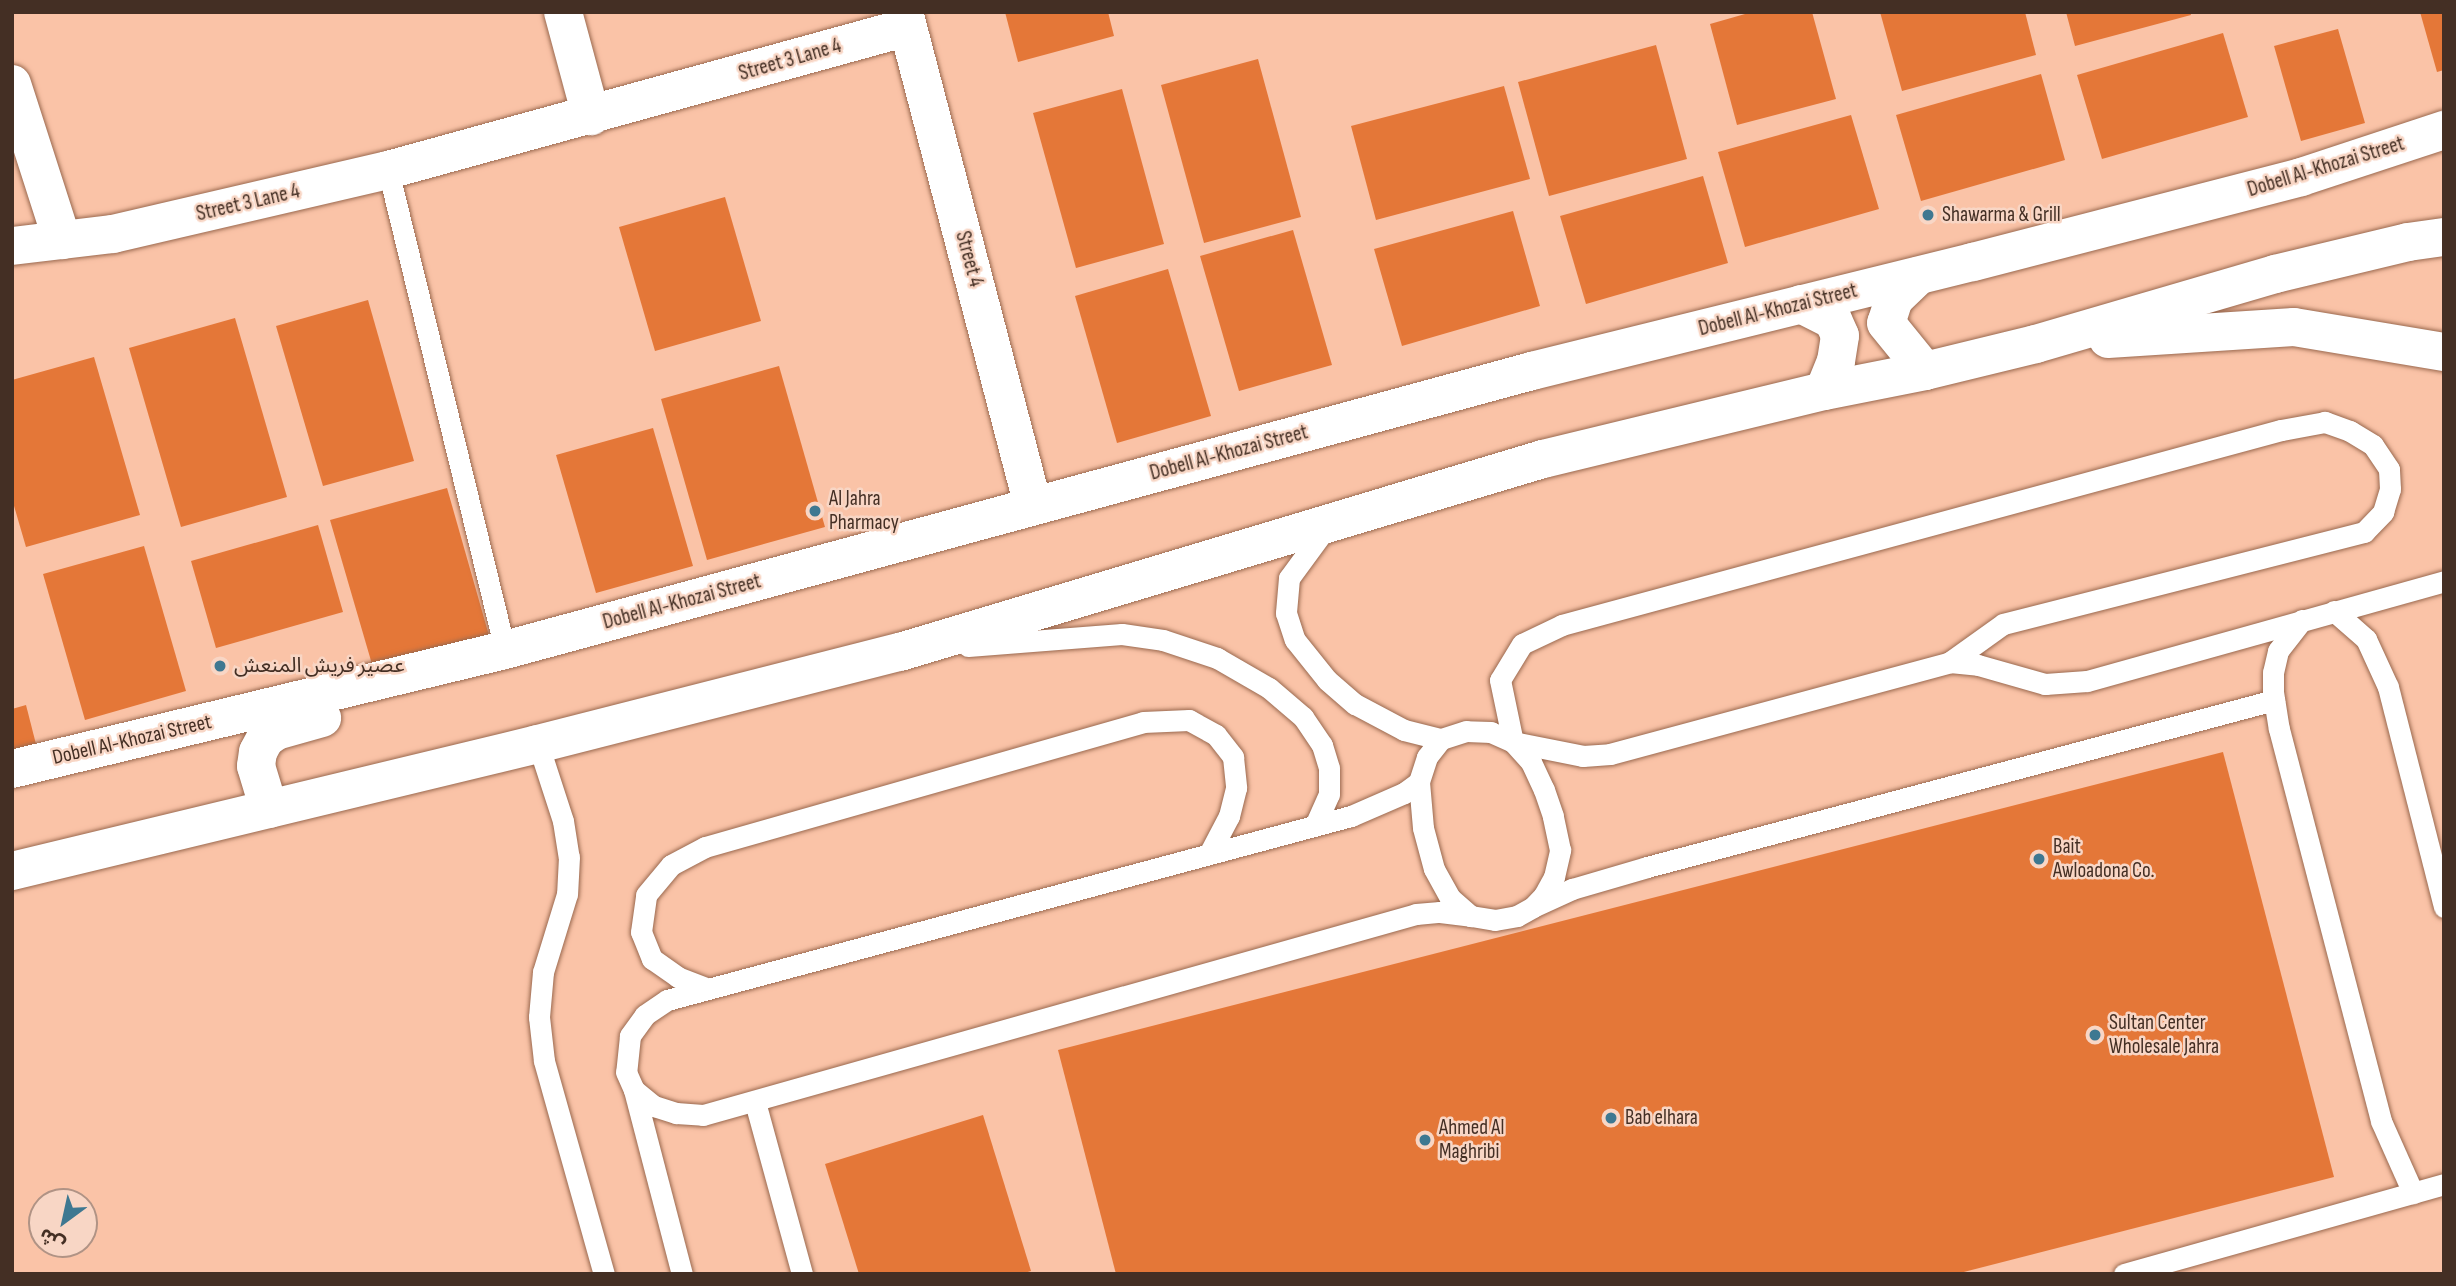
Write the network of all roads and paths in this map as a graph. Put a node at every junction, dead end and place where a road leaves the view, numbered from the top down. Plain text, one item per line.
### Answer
1 (563, 12) edge
2 (906, 20) edge
3 (12, 84) edge
4 (591, 116) junction
5 (2444, 130) edge
6 (388, 170) junction
7 (2444, 237) edge
8 (62, 240) junction
9 (12, 246) edge
10 (1918, 276) junction
11 (1801, 304) junction
12 (2036, 344) junction
13 (2444, 352) edge
14 (1925, 371) junction
15 (1824, 391) junction
16 (1033, 506) junction
17 (1339, 519) junction
18 (2444, 581) edge
19 (2334, 611) junction
20 (2302, 620) junction
21 (505, 650) junction
22 (900, 652) junction
23 (458, 662) junction
24 (1950, 662) junction
25 (2274, 700) junction
26 (1441, 739) junction
27 (1513, 741) junction
28 (538, 744) junction
29 (12, 769) edge
30 (1419, 782) junction
31 (269, 809) junction
32 (1315, 825) junction
33 (1209, 854) junction
34 (12, 871) edge
35 (2444, 906) edge
36 (1533, 907) junction
37 (1471, 916) junction
38 (706, 988) junction
39 (634, 1090) junction
40 (755, 1101) junction
41 (2444, 1184) edge
42 (2413, 1193) junction
43 (604, 1274) edge
44 (682, 1274) edge
45 (802, 1274) edge
46 (2124, 1274) edge

1 - 4 main road
2 - 4 main road, Street 3 Lane 4
2 - 16 main road, Street 4
3 - 8 main road
4 - 6 main road, Street 3 Lane 4
5 - 10 main road, Dobell Al-Khozai Street
6 - 8 main road, Street 3 Lane 4
6 - 21 lane
7 - 12 main road
8 - 9 main road, Street 3 Lane 4
10 - 11 main road, Dobell Al-Khozai Street
10 - 14 main road
11 - 15 main road
11 - 16 main road, Dobell Al-Khozai Street
12 - 13 main road
12 - 14 main road
14 - 15 main road
15 - 17 main road
16 - 21 main road, Dobell Al-Khozai Street
17 - 22 main road
17 - 26 lane
18 - 19 lane
19 - 20 lane
19 - 35 lane
20 - 24 lane
20 - 25 lane
21 - 23 main road, Dobell Al-Khozai Street
22 - 28 main road
22 - 32 lane
23 - 29 main road, Dobell Al-Khozai Street
23 - 31 main road
24 - 27 lane
24 - 27 lane
25 - 36 lane
25 - 42 lane
26 - 27 lane
26 - 30 lane
27 - 36 lane
28 - 31 main road
28 - 43 lane
30 - 32 lane
30 - 37 lane
31 - 34 main road
32 - 33 lane
33 - 38 lane
33 - 38 lane
36 - 37 lane
37 - 40 lane
38 - 39 lane
39 - 40 lane
39 - 44 lane
40 - 45 lane
41 - 42 lane
42 - 46 lane

